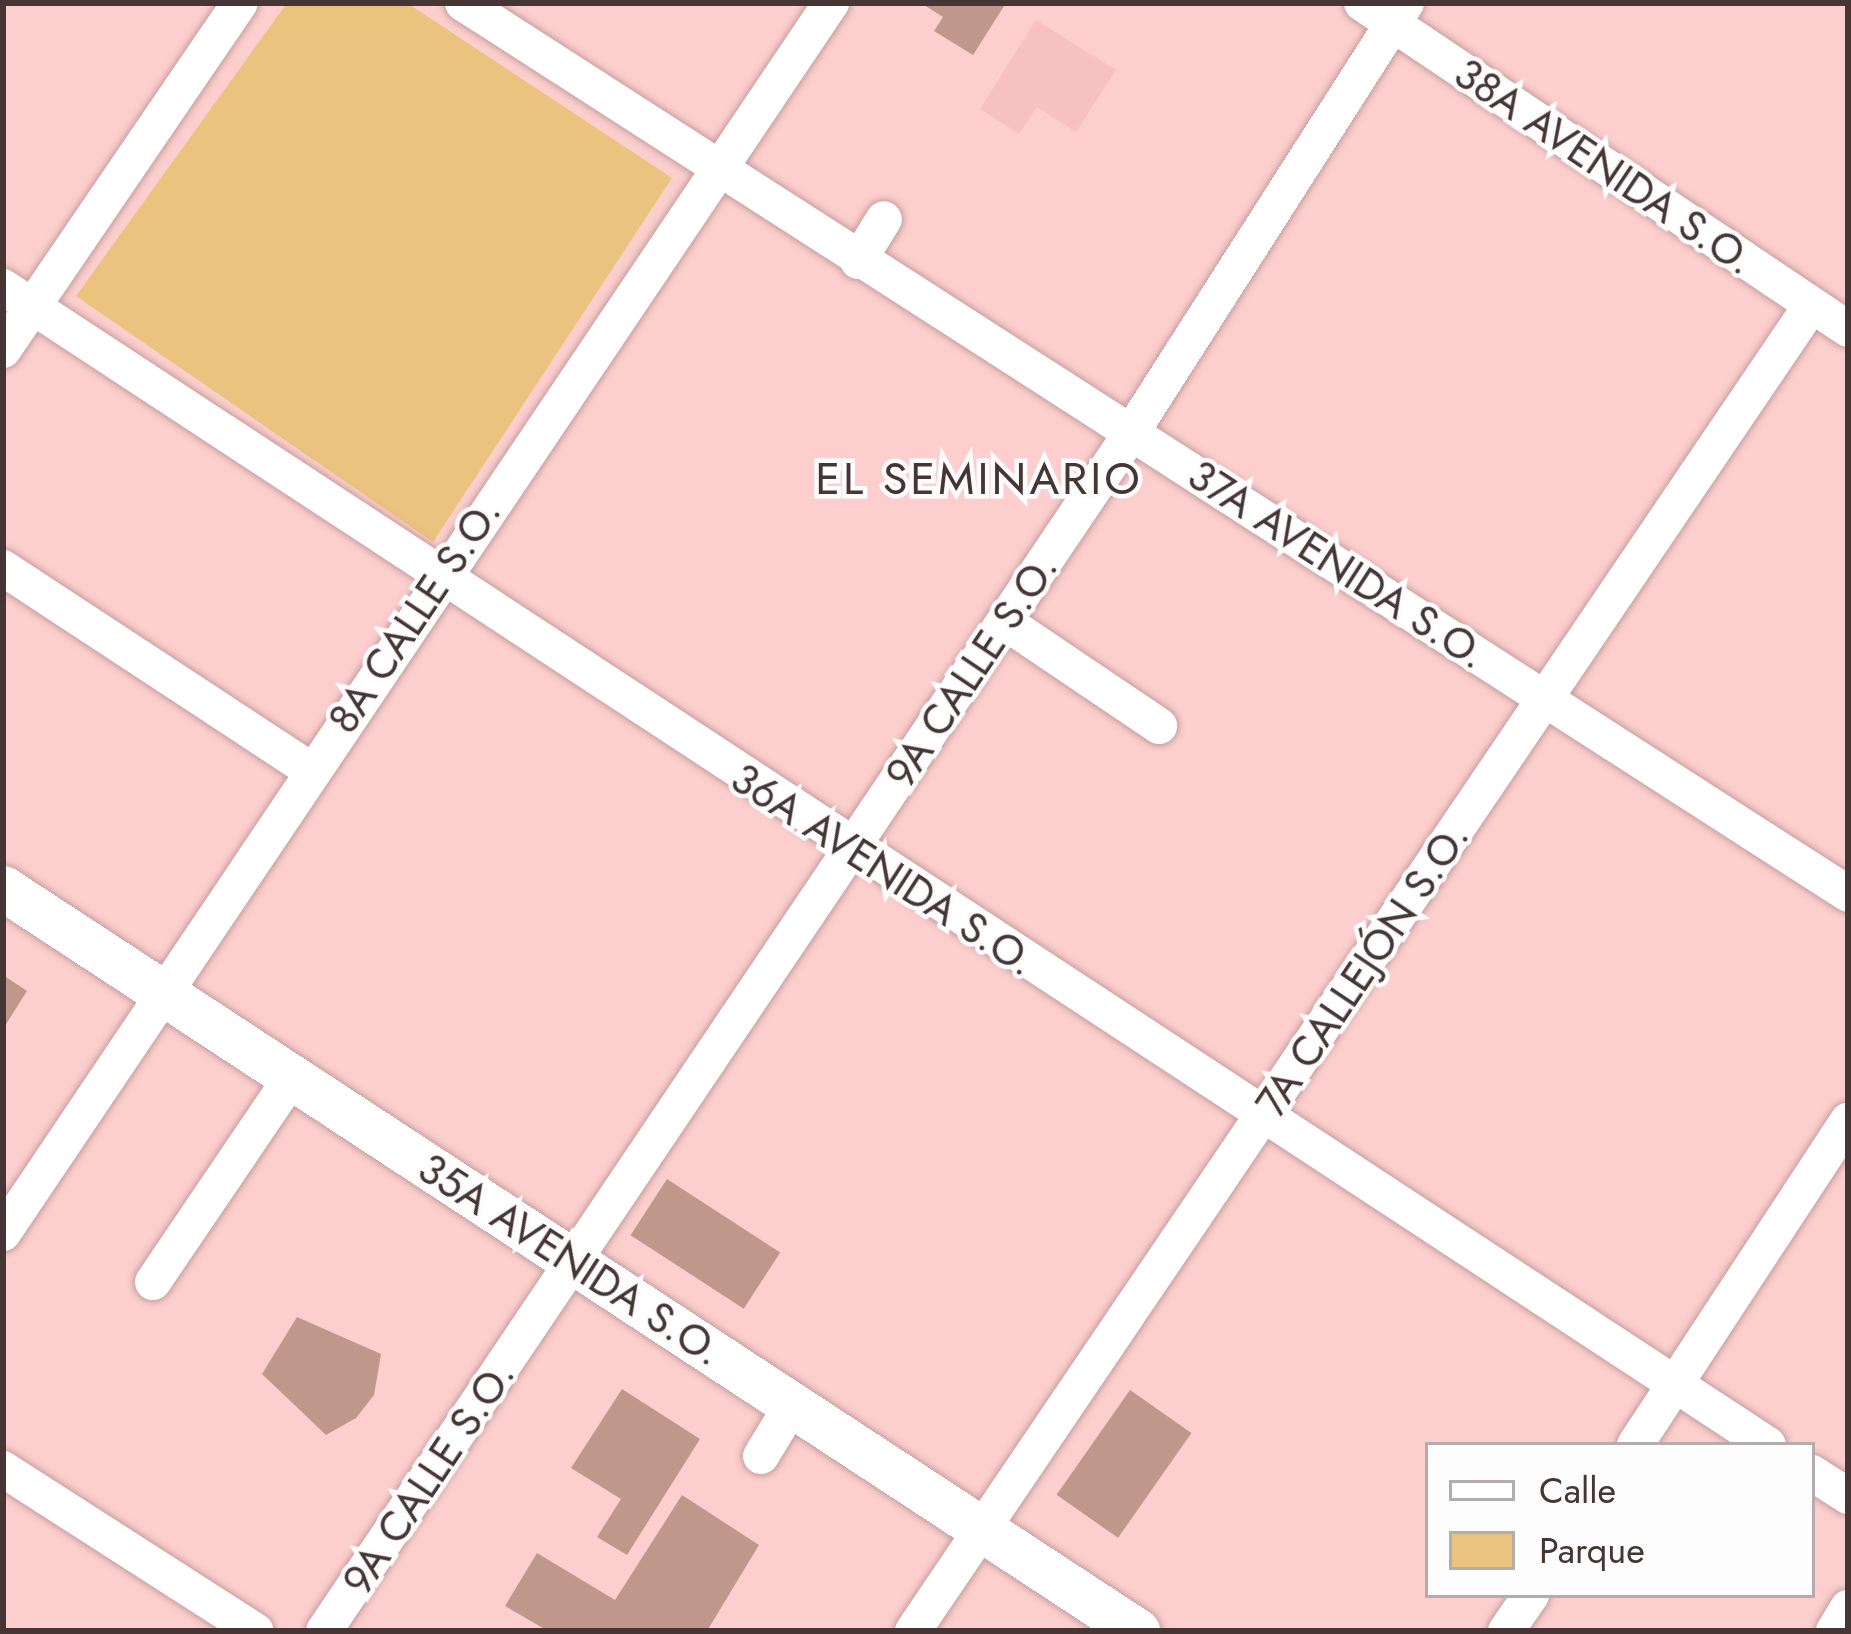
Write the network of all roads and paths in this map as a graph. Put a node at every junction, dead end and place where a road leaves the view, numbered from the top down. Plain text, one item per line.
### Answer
1 (240, 3) edge
2 (464, 3) edge
3 (831, 3) edge
4 (1362, 3) edge
5 (1399, 14) edge
6 (716, 172) junction
7 (884, 219) dead end
8 (858, 261) junction
9 (18, 296) edge
10 (1810, 307) junction
11 (1848, 329) edge
12 (3, 350) edge
13 (1131, 433) junction
14 (3, 568) edge
15 (439, 579) junction
16 (1005, 622) junction
17 (1546, 699) junction
18 (1159, 726) dead end
19 (312, 771) junction
20 (852, 850) junction
21 (3, 888) edge
22 (1848, 894) edge
23 (163, 995) junction
24 (291, 1078) junction
25 (1262, 1120) junction
26 (1848, 1120) edge
27 (3, 1233) edge
28 (574, 1263) junction
29 (154, 1282) dead end
30 (1676, 1386) junction
31 (792, 1405) junction
32 (1637, 1442) edge
33 (1763, 1442) edge
34 (760, 1456) dead end
35 (3, 1468) edge
36 (1815, 1475) edge
37 (1848, 1496) edge
38 (985, 1531) junction
39 (1529, 1598) edge
40 (1848, 1608) edge
41 (255, 1631) edge
42 (325, 1631) edge
43 (914, 1631) edge
44 (1137, 1631) edge
45 (1506, 1631) edge
46 (1834, 1631) edge

1 - 9 street
2 - 6 street, 37A AVENIDA S.O.
3 - 6 street, 8A CALLE S.O.
4 - 5 street, 38A AVENIDA S.O.
5 - 10 street, 38A AVENIDA S.O.
5 - 13 street, 9A CALLE S.O.
6 - 8 street, 37A AVENIDA S.O.
6 - 15 street, 8A CALLE S.O.
7 - 8 street
8 - 13 street, 37A AVENIDA S.O.
9 - 12 street
9 - 15 street, 36A AVENIDA S.O.
10 - 11 street, 38A AVENIDA S.O.
10 - 17 street, 7A CALLEJÓN S.O.
13 - 16 street, 9A CALLE S.O.
13 - 17 street, 37A AVENIDA S.O.
14 - 19 street
15 - 19 street, 8A CALLE S.O.
15 - 20 street, 36A AVENIDA S.O.
16 - 18 street
16 - 20 street, 9A CALLE S.O.
17 - 22 street, 37A AVENIDA S.O.
17 - 25 street, 7A CALLEJÓN S.O.
19 - 23 street, 8A CALLE S.O.
20 - 25 street, 36A AVENIDA S.O.
20 - 28 street, 9A CALLE S.O.
21 - 23 main road, 35A AVENIDA S.O.
23 - 24 main road, 35A AVENIDA S.O.
23 - 27 street, 8A CALLE S.O.
24 - 28 main road, 35A AVENIDA S.O.
24 - 29 street
25 - 30 street, 36A AVENIDA S.O.
25 - 38 street, 7A CALLEJÓN S.O.
26 - 30 street
28 - 31 main road, 35A AVENIDA S.O.
28 - 42 street, 9A CALLE S.O.
30 - 32 street
30 - 33 street, 36A AVENIDA S.O.
31 - 34 street
31 - 38 main road, 35A AVENIDA S.O.
35 - 41 street
36 - 37 street
38 - 43 street, 7A CALLEJÓN S.O.
38 - 44 main road, 35A AVENIDA S.O.
39 - 45 street
40 - 46 street

